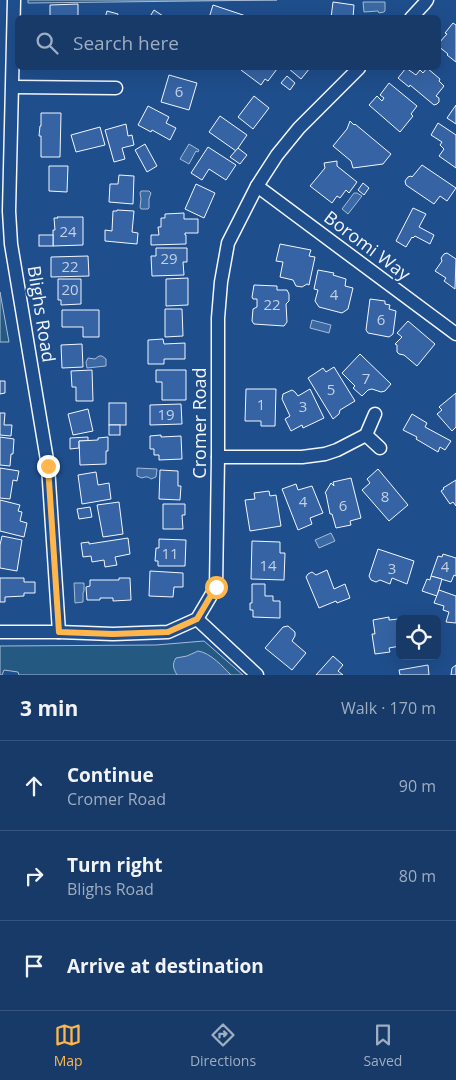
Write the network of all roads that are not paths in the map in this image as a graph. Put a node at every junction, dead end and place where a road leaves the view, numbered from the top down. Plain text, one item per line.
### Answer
1 (14, 0) edge
2 (427, 0) edge
3 (414, 15) edge
4 (357, 70) edge
5 (13, 87) junction
6 (116, 88) dead end
7 (257, 186) junction
8 (456, 334) edge
9 (375, 414) dead end
10 (366, 435) junction
11 (380, 448) dead end
12 (218, 457) junction
13 (197, 619) junction
14 (0, 632) edge
15 (59, 632) junction
16 (257, 675) edge

1 - 5 street, Blighs Road
2 - 3 street
4 - 7 street, Cromer Road
5 - 6 street
5 - 15 street, Blighs Road
7 - 8 street, Boromi Way
7 - 12 street, Cromer Road
9 - 10 street
10 - 11 street
10 - 12 street
12 - 13 street, Cromer Road
13 - 15 street
13 - 16 street
14 - 15 street

